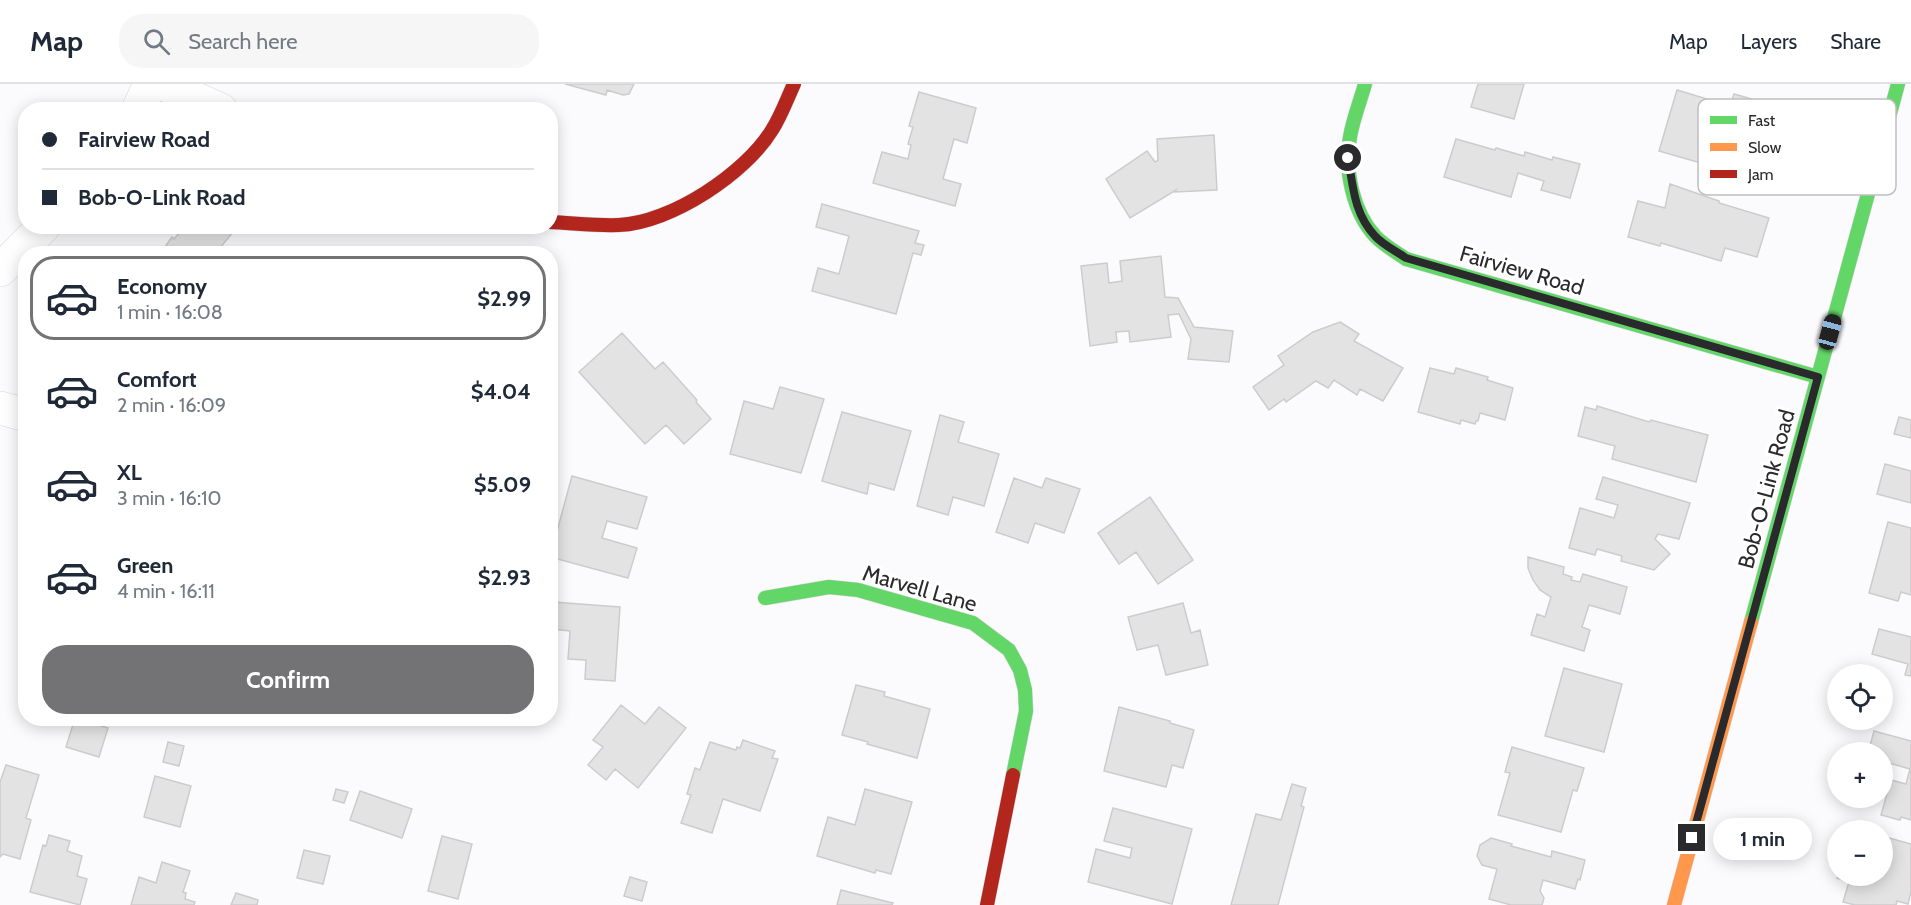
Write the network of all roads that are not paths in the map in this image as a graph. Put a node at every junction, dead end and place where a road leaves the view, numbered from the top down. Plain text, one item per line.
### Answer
1 (150, 84) edge
2 (163, 84) edge
3 (794, 84) edge
4 (1365, 84) edge
5 (1898, 84) edge
6 (1894, 99) edge
7 (142, 102) edge
8 (203, 102) edge
9 (1868, 195) edge
10 (558, 222) edge
11 (36, 234) edge
12 (24, 246) edge
13 (18, 252) edge
14 (0, 270) edge
15 (1818, 377) junction
16 (0, 408) edge
17 (18, 413) edge
18 (765, 598) dead end
19 (987, 905) edge
20 (1674, 905) edge

1 - 7 street
2 - 8 street
3 - 10 street
4 - 15 street, Fairview Road
5 - 6 street, Bob-O-Link Road
9 - 15 street, Bob-O-Link Road
11 - 12 street
13 - 14 street
15 - 20 street, Bob-O-Link Road
16 - 17 street
18 - 19 street, Marvell Lane

